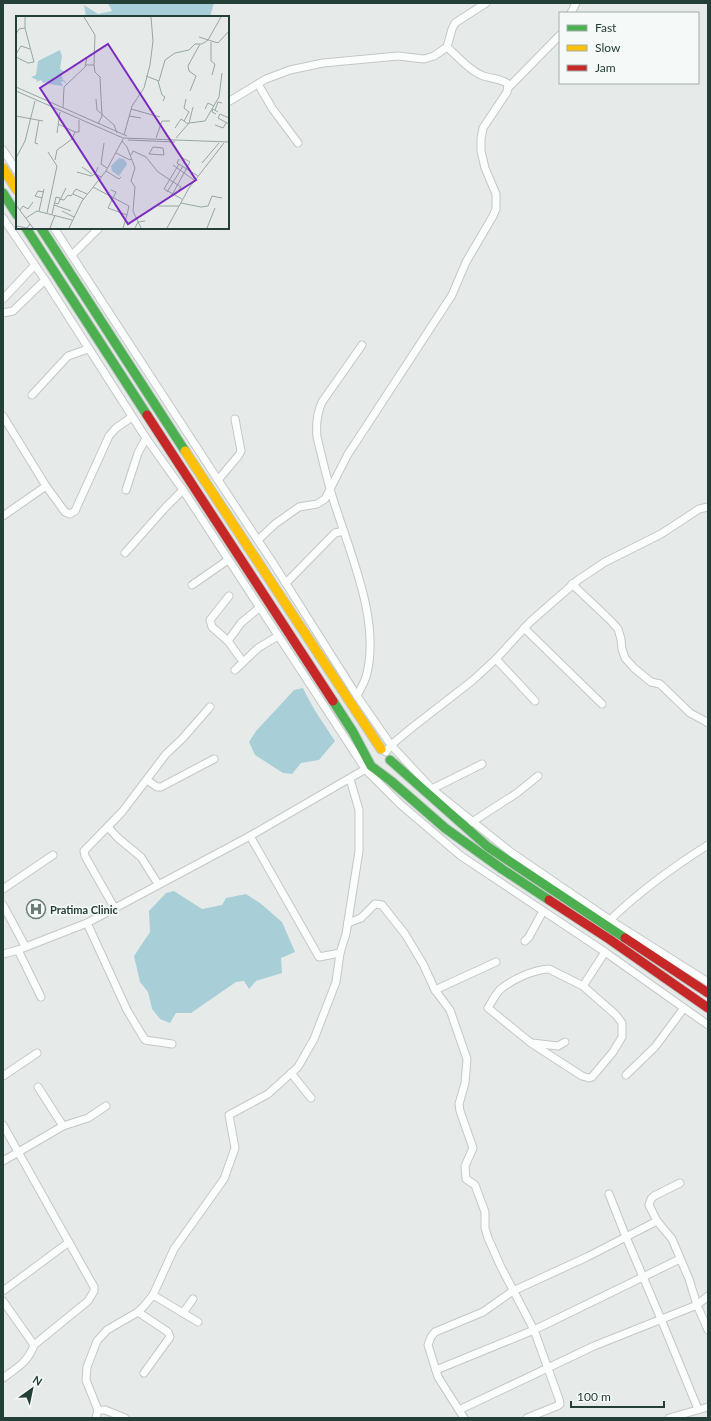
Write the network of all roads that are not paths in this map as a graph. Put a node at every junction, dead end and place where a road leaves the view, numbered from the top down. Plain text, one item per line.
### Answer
1 (486, 3) edge
2 (576, 3) edge
3 (572, 12) edge
4 (559, 36) edge
5 (447, 47) junction
6 (258, 84) junction
7 (508, 88) junction
8 (229, 101) edge
9 (298, 144) dead end
10 (3, 150) edge
11 (3, 168) edge
12 (16, 170) edge
13 (16, 188) edge
14 (3, 193) edge
15 (16, 213) edge
16 (3, 218) edge
17 (27, 229) edge
18 (42, 229) edge
19 (55, 229) edge
20 (98, 229) edge
21 (72, 255) junction
22 (34, 266) junction
23 (45, 280) junction
24 (3, 299) edge
25 (3, 313) edge
26 (362, 345) dead end
27 (88, 349) junction
28 (32, 395) dead end
29 (3, 416) edge
30 (132, 417) junction
31 (235, 419) dead end
32 (146, 438) junction
33 (218, 480) junction
34 (46, 486) junction
35 (126, 490) dead end
36 (183, 490) junction
37 (330, 491) junction
38 (708, 507) edge
39 (3, 516) edge
40 (344, 531) junction
41 (258, 540) junction
42 (125, 553) dead end
43 (228, 560) junction
44 (286, 583) junction
45 (572, 584) junction
46 (192, 585) dead end
47 (229, 596) dead end
48 (259, 608) junction
49 (524, 628) junction
50 (278, 636) junction
51 (228, 641) junction
52 (496, 659) junction
53 (243, 662) junction
54 (234, 670) dead end
55 (357, 696) junction
56 (535, 701) dead end
57 (602, 704) dead end
58 (210, 707) dead end
59 (708, 723) edge
60 (387, 752) junction
61 (214, 759) dead end
62 (482, 764) dead end
63 (371, 766) junction
64 (538, 776) dead end
65 (350, 779) junction
66 (147, 780) junction
67 (432, 789) junction
68 (472, 822) junction
69 (108, 827) junction
70 (250, 836) junction
71 (708, 845) edge
72 (53, 855) dead end
73 (158, 884) junction
74 (3, 889) edge
75 (3, 905) edge
76 (114, 907) junction
77 (543, 911) junction
78 (610, 920) junction
79 (86, 923) junction
80 (348, 923) junction
81 (525, 941) dead end
82 (25, 946) junction
83 (18, 950) junction
84 (605, 952) junction
85 (340, 953) junction
86 (3, 954) edge
87 (496, 962) dead end
88 (708, 982) edge
89 (583, 986) junction
90 (435, 990) junction
91 (708, 994) edge
92 (41, 997) dead end
93 (684, 1008) junction
94 (708, 1008) edge
95 (708, 1025) edge
96 (565, 1042) dead end
97 (531, 1043) junction
98 (172, 1044) dead end
99 (37, 1053) dead end
100 (292, 1073) junction
101 (626, 1075) dead end
102 (3, 1076) edge
103 (38, 1087) dead end
104 (310, 1098) dead end
105 (106, 1106) dead end
106 (3, 1125) edge
107 (63, 1126) junction
108 (19, 1152) junction
109 (3, 1161) edge
110 (680, 1183) dead end
111 (609, 1194) dead end
112 (657, 1221) junction
113 (626, 1237) junction
114 (68, 1242) junction
115 (680, 1259) junction
116 (643, 1277) junction
117 (3, 1291) edge
118 (513, 1291) junction
119 (153, 1295) junction
120 (708, 1296) edge
121 (193, 1299) dead end
122 (3, 1301) edge
123 (697, 1305) junction
124 (138, 1312) junction
125 (183, 1313) junction
126 (661, 1319) junction
127 (198, 1322) dead end
128 (534, 1330) junction
129 (708, 1330) edge
130 (34, 1345) junction
131 (549, 1368) junction
132 (436, 1370) junction
133 (144, 1373) dead end
134 (3, 1378) edge
135 (708, 1407) edge
136 (698, 1409) junction
137 (98, 1410) junction
138 (459, 1410) junction
139 (96, 1418) edge
140 (125, 1418) edge
141 (464, 1418) edge
142 (527, 1418) edge
143 (669, 1418) edge

1 - 5 street
2 - 3 street
4 - 7 street
5 - 6 street
5 - 7 street
6 - 8 street
6 - 9 street
7 - 37 street
10 - 12 street
11 - 13 highway
14 - 15 highway
16 - 22 street
17 - 63 highway
18 - 60 highway
19 - 21 street
20 - 21 street
21 - 33 street
22 - 23 street
22 - 24 street
23 - 25 street
23 - 27 street
26 - 37 street
27 - 28 street
27 - 30 street
29 - 34 street
30 - 32 street
30 - 34 street
31 - 33 street
32 - 35 street
32 - 36 street
33 - 41 street
34 - 39 street
36 - 42 street
36 - 43 street
37 - 40 street
37 - 41 street
38 - 45 street
40 - 44 street
40 - 55 street
41 - 44 street
43 - 46 street
43 - 48 street
44 - 55 street
45 - 49 street
45 - 59 street
47 - 51 street
48 - 50 street
48 - 51 street
49 - 52 street
49 - 57 street
50 - 53 street
50 - 63 street
51 - 53 street
52 - 56 street
52 - 60 street
53 - 54 street
55 - 60 street
58 - 66 street
60 - 63 highway
60 - 63 highway
60 - 67 street
60 - 91 highway
61 - 66 street
62 - 67 street
63 - 65 street
63 - 77 street
63 - 94 highway
64 - 68 street
65 - 70 street
65 - 80 street
66 - 69 street
67 - 68 street
68 - 78 street
69 - 73 street
69 - 76 street
70 - 73 street
70 - 85 street
71 - 78 street
72 - 74 street
73 - 76 street
75 - 82 street
76 - 79 street
77 - 81 street
77 - 84 street
78 - 88 street
79 - 82 street
79 - 98 street
80 - 85 street
80 - 90 street
82 - 83 street
83 - 86 street
83 - 92 street
84 - 89 street
84 - 93 street
85 - 100 street
87 - 90 street
89 - 97 street
89 - 97 street
90 - 118 street
93 - 95 street
93 - 101 street
96 - 97 street
99 - 102 street
100 - 104 street
100 - 119 street
103 - 107 street
105 - 107 street
106 - 108 street
107 - 108 street
108 - 109 street
108 - 114 street
110 - 112 street
111 - 113 street
112 - 113 street
112 - 115 street
113 - 116 street
113 - 118 street
114 - 117 street
114 - 130 street
115 - 116 street
115 - 123 street
116 - 126 street
116 - 128 street
118 - 128 street
118 - 132 street
119 - 124 street
119 - 125 street
120 - 123 street
121 - 125 street
122 - 130 street
123 - 126 street
123 - 129 street
124 - 133 street
124 - 137 street
125 - 127 street
126 - 131 street
126 - 136 street
128 - 131 street
128 - 132 street
130 - 134 street
131 - 138 street
131 - 142 street
132 - 138 street
135 - 136 street
136 - 143 street
137 - 139 street
137 - 140 street
138 - 141 street

